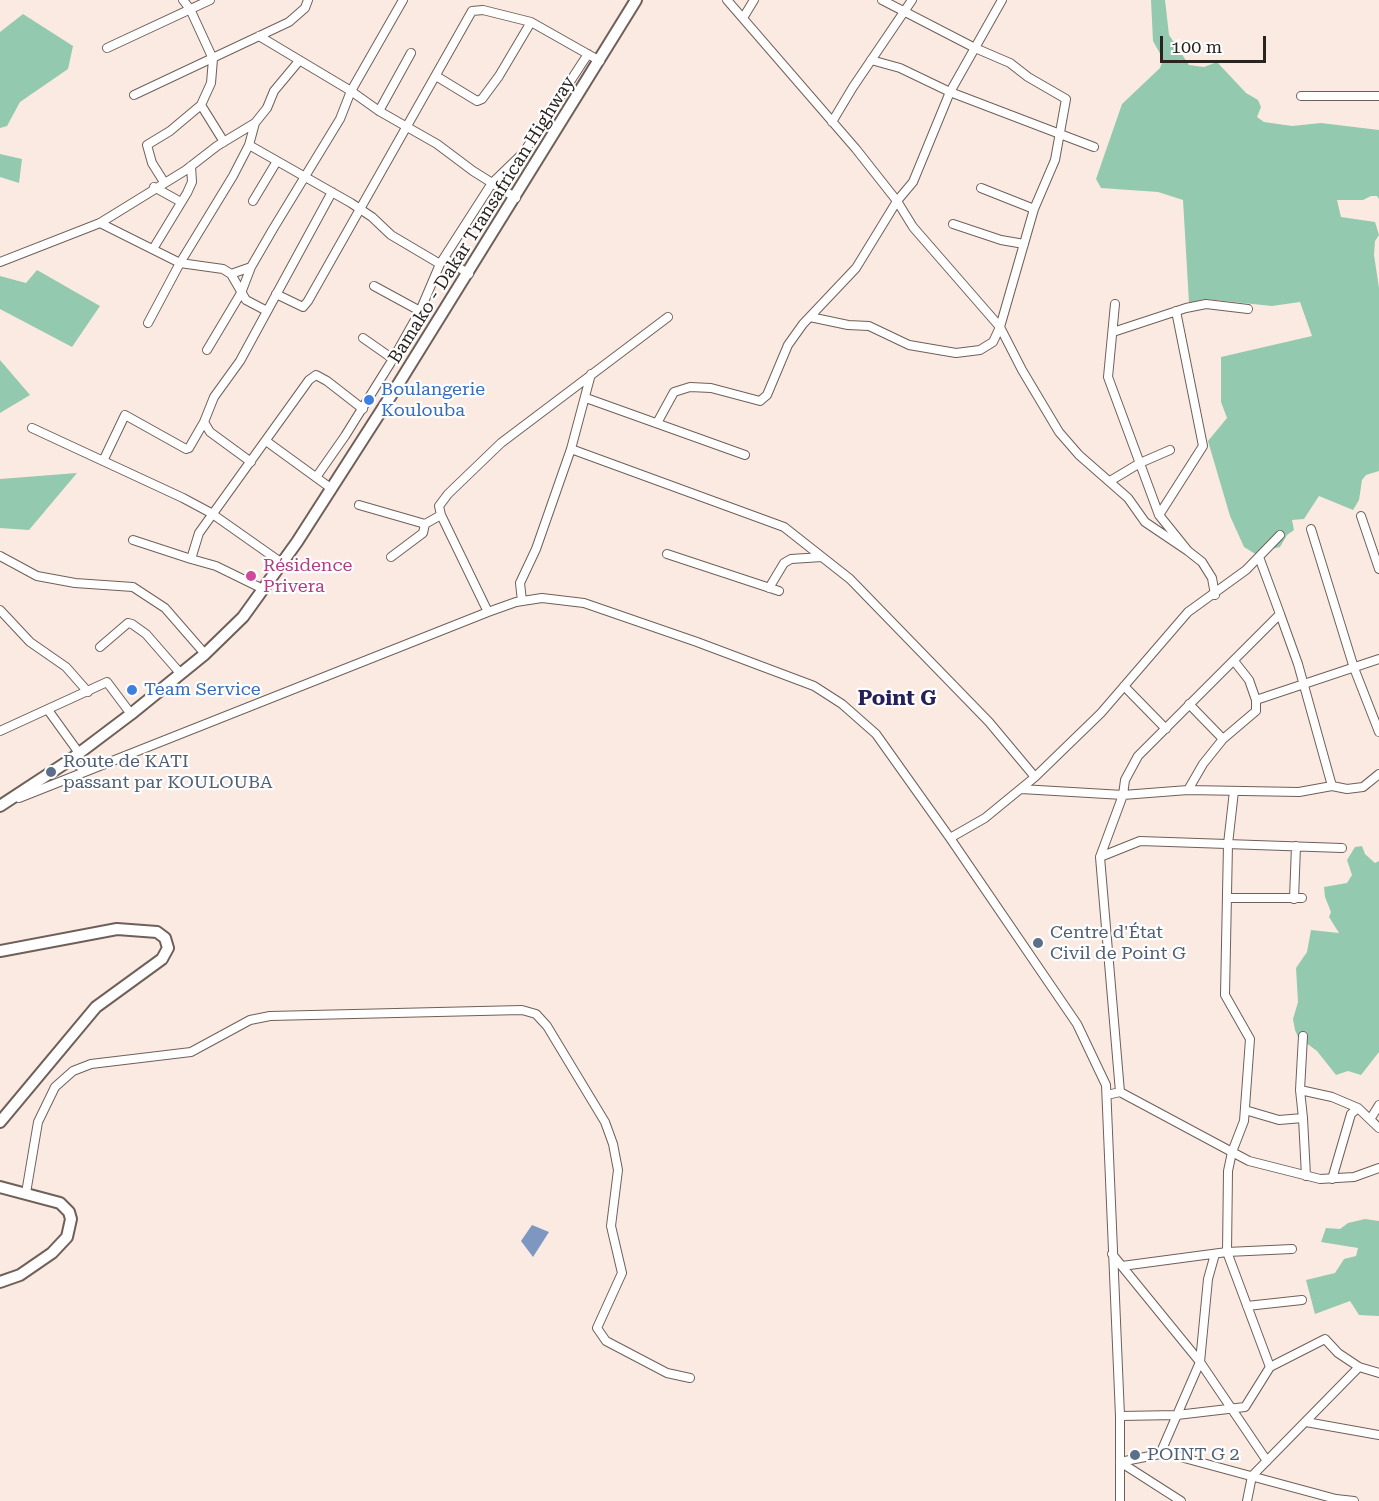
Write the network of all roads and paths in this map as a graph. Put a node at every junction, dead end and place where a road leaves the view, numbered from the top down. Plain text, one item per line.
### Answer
1 (183, 0) edge
2 (210, 0) edge
3 (308, 0) edge
4 (403, 0) edge
5 (636, 0) edge
6 (727, 0) edge
7 (754, 0) edge
8 (882, 0) edge
9 (912, 0) edge
10 (1002, 0) edge
11 (190, 9) junction
12 (904, 11) junction
13 (743, 18) junction
14 (531, 22) junction
15 (259, 36) junction
16 (107, 48) dead end
17 (975, 48) junction
18 (411, 53) dead end
19 (588, 54) junction
20 (213, 59) junction
21 (871, 60) junction
22 (299, 61) junction
23 (600, 61) junction
24 (436, 76) junction
25 (351, 91) junction
26 (951, 92) junction
27 (134, 95) dead end
28 (1301, 96) dead end
29 (1379, 96) edge
30 (201, 105) junction
31 (378, 111) junction
32 (832, 122) junction
33 (255, 123) junction
34 (408, 126) junction
35 (1058, 133) junction
36 (224, 142) junction
37 (249, 145) junction
38 (1094, 147) dead end
39 (277, 161) junction
40 (191, 166) junction
41 (306, 176) junction
42 (164, 182) junction
43 (492, 183) junction
44 (154, 187) junction
45 (981, 188) dead end
46 (332, 192) junction
47 (516, 198) junction
48 (253, 201) dead end
49 (897, 201) junction
50 (181, 202) junction
51 (359, 208) junction
52 (1034, 209) junction
53 (99, 223) junction
54 (953, 224) dead end
55 (1024, 244) junction
56 (153, 249) junction
57 (442, 261) junction
58 (0, 262) edge
59 (180, 263) junction
60 (251, 267) junction
61 (231, 274) junction
62 (469, 274) junction
63 (374, 286) dead end
64 (241, 293) junction
65 (276, 294) junction
66 (1116, 304) dead end
67 (1248, 309) dead end
68 (266, 310) junction
69 (420, 310) junction
70 (1176, 311) junction
71 (668, 317) dead end
72 (810, 317) junction
73 (148, 323) dead end
74 (1000, 327) junction
75 (1113, 332) junction
76 (363, 338) dead end
77 (207, 350) dead end
78 (393, 359) junction
79 (591, 374) junction
80 (586, 398) junction
81 (363, 409) junction
82 (204, 422) junction
83 (657, 423) junction
84 (32, 428) dead end
85 (266, 441) junction
86 (571, 449) junction
87 (1170, 450) dead end
88 (745, 455) dead end
89 (103, 461) junction
90 (251, 462) junction
91 (1140, 463) junction
92 (317, 476) junction
93 (1110, 481) junction
94 (332, 489) junction
95 (358, 505) dead end
96 (212, 513) junction
97 (441, 515) junction
98 (1159, 515) junction
99 (1361, 516) dead end
100 (425, 524) junction
101 (1311, 529) dead end
102 (1280, 535) dead end
103 (133, 540) dead end
104 (1188, 551) junction
105 (667, 554) dead end
106 (0, 556) edge
107 (391, 557) dead end
108 (822, 557) junction
109 (1259, 557) junction
110 (191, 559) junction
111 (282, 563) junction
112 (1379, 569) edge
113 (769, 588) junction
114 (263, 590) junction
115 (779, 591) dead end
116 (1215, 595) junction
117 (522, 601) junction
118 (0, 610) edge
119 (488, 612) junction
120 (1280, 614) junction
121 (100, 647) dead end
122 (205, 654) junction
123 (1379, 659) edge
124 (1234, 660) junction
125 (1354, 668) junction
126 (180, 674) junction
127 (1304, 685) junction
128 (1124, 686) junction
129 (88, 692) junction
130 (1256, 700) junction
131 (1189, 704) junction
132 (48, 710) junction
133 (131, 714) junction
134 (1166, 729) junction
135 (0, 730) edge
136 (1379, 732) edge
137 (1223, 739) junction
138 (75, 757) junction
139 (108, 764) junction
140 (1379, 774) edge
141 (1035, 777) junction
142 (1332, 786) junction
143 (1021, 789) junction
144 (1188, 790) junction
145 (1234, 791) junction
146 (1123, 795) junction
147 (4, 804) edge
148 (950, 838) junction
149 (1228, 844) junction
150 (1296, 846) junction
151 (1342, 848) dead end
152 (1100, 857) junction
153 (1227, 898) junction
154 (0, 951) edge
155 (1303, 1036) dead end
156 (1300, 1090) junction
157 (1120, 1092) junction
158 (1107, 1095) junction
159 (1379, 1105) edge
160 (1358, 1108) junction
161 (1245, 1110) junction
162 (1303, 1118) junction
163 (1371, 1118) junction
164 (0, 1122) edge
165 (1379, 1128) edge
166 (1232, 1152) junction
167 (1379, 1168) edge
168 (1306, 1176) junction
169 (1332, 1179) junction
170 (0, 1187) edge
171 (26, 1193) junction
172 (1292, 1249) dead end
173 (1227, 1252) junction
174 (1112, 1254) junction
175 (1215, 1254) junction
176 (1122, 1266) junction
177 (0, 1282) edge
178 (1302, 1300) dead end
179 (1246, 1306) junction
180 (1200, 1362) junction
181 (1359, 1366) junction
182 (1270, 1367) junction
183 (1379, 1373) edge
184 (690, 1378) dead end
185 (1229, 1407) junction
186 (1177, 1415) junction
187 (1120, 1416) junction
188 (1306, 1422) junction
189 (1379, 1435) edge
190 (1160, 1454) junction
191 (1267, 1461) junction
192 (1120, 1462) junction
193 (1252, 1476) junction
194 (1120, 1501) edge
195 (1181, 1501) edge
196 (1247, 1501) edge
197 (1354, 1501) edge

1 - 11 street
2 - 11 street
3 - 15 street
4 - 25 street
5 - 23 highway, Bamako - Dakar Transafrican Highway
6 - 13 street
7 - 13 street
8 - 12 street
9 - 12 street
10 - 17 street
11 - 16 street
11 - 20 street
12 - 17 street
12 - 21 street
13 - 32 street
14 - 19 street
14 - 24 street
14 - 24 street
15 - 20 street
15 - 22 street
17 - 26 street
17 - 35 street
18 - 31 street
19 - 23 street
19 - 43 street
20 - 27 street
20 - 30 street
21 - 26 street
21 - 32 street
22 - 25 street
22 - 33 street
23 - 47 highway, Bamako - Dakar Transafrican Highway
24 - 34 street
25 - 31 street
25 - 41 street
26 - 35 street
26 - 49 street
28 - 29 street
30 - 36 street
30 - 42 street
31 - 34 street
32 - 49 street
33 - 36 street
33 - 37 street
34 - 43 street
34 - 51 street
35 - 38 street
35 - 52 street
36 - 40 street
37 - 39 street
37 - 59 street
39 - 41 street
39 - 48 street
40 - 42 street
40 - 50 street
41 - 46 street
41 - 60 street
42 - 44 street
43 - 47 street
43 - 57 street
44 - 50 street
44 - 53 street
45 - 52 street
46 - 51 street
46 - 65 street
47 - 62 highway, Bamako - Dakar Transafrican Highway
49 - 72 street
49 - 74 street
50 - 56 street
51 - 57 street
51 - 65 street
52 - 55 street
53 - 56 street
53 - 58 street
54 - 55 street
55 - 74 street
56 - 59 street
57 - 62 street
57 - 69 street
59 - 61 street
59 - 73 street
60 - 61 street
60 - 64 street
61 - 64 street
62 - 94 highway, Bamako - Dakar Transafrican Highway
63 - 69 street
64 - 68 street
64 - 77 street
65 - 68 street
66 - 75 street
67 - 70 street
68 - 82 street
69 - 78 street
70 - 75 street
70 - 98 street
71 - 79 street
72 - 74 street
72 - 83 street
74 - 93 street
75 - 91 street
76 - 78 street
78 - 81 street
79 - 80 street
79 - 97 street
80 - 83 street
80 - 86 street
81 - 85 street
81 - 92 street
82 - 89 street
82 - 90 street
83 - 88 street
84 - 89 street
85 - 90 street
85 - 92 street
86 - 108 street
86 - 117 street
87 - 91 street
89 - 96 street
90 - 96 street
91 - 93 street
91 - 98 street
92 - 94 street
93 - 104 street
94 - 111 highway, Bamako - Dakar Transafrican Highway
95 - 100 street
96 - 110 street
96 - 111 street
97 - 100 street
97 - 119 street
98 - 104 street
99 - 112 street
100 - 107 street
101 - 125 street
102 - 109 street
103 - 110 street
104 - 116 street
105 - 113 street
106 - 122 street
108 - 113 street
108 - 141 street
109 - 116 street
109 - 120 street
110 - 114 street
111 - 114 highway, Bamako - Dakar Transafrican Highway
113 - 115 street
114 - 122 highway, Bamako - Dakar Transafrican Highway
116 - 128 street
117 - 119 street
117 - 148 street
118 - 129 street
119 - 139 street
120 - 124 street
120 - 127 street
121 - 126 street
122 - 126 highway, Bamako - Dakar Transafrican Highway
123 - 125 street
124 - 130 street
124 - 131 street
125 - 127 street
125 - 136 street
126 - 133 highway, Bamako - Dakar Transafrican Highway
127 - 130 street
127 - 142 street
128 - 134 street
128 - 141 street
129 - 132 street
129 - 133 street
130 - 137 street
131 - 134 street
131 - 137 street
132 - 135 street
132 - 138 street
133 - 138 highway, Bamako - Dakar Transafrican Highway
134 - 146 street
137 - 144 street
138 - 139 street
138 - 147 highway, Bamako - Dakar Transafrican Highway
139 - 147 street
140 - 142 street
141 - 143 street
142 - 145 street
143 - 146 street
143 - 148 street
144 - 145 street
144 - 146 street
145 - 149 street
146 - 152 street
148 - 158 street
149 - 150 street
149 - 152 street
149 - 153 street
150 - 151 street
150 - 153 street
152 - 157 street
153 - 161 street
154 - 164 highway
155 - 156 street
156 - 160 street
156 - 162 street
157 - 158 street
157 - 166 street
158 - 174 street
159 - 163 street
160 - 163 street
160 - 169 street
161 - 162 street
161 - 166 street
162 - 168 street
163 - 165 street
166 - 168 street
166 - 173 street
167 - 169 street
168 - 169 street
170 - 171 highway
171 - 177 highway
171 - 184 street
172 - 173 street
173 - 175 street
173 - 179 street
174 - 176 street
174 - 187 street
175 - 176 street
175 - 180 street
176 - 180 street
178 - 179 street
179 - 182 street
180 - 185 street
180 - 186 street
181 - 182 street
181 - 183 street
181 - 188 street
182 - 185 street
185 - 186 street
185 - 191 street
186 - 187 street
186 - 190 street
187 - 192 street
188 - 189 street
188 - 191 street
190 - 192 street
190 - 193 street
191 - 193 street
192 - 194 street
192 - 195 street
193 - 196 street
193 - 197 street

